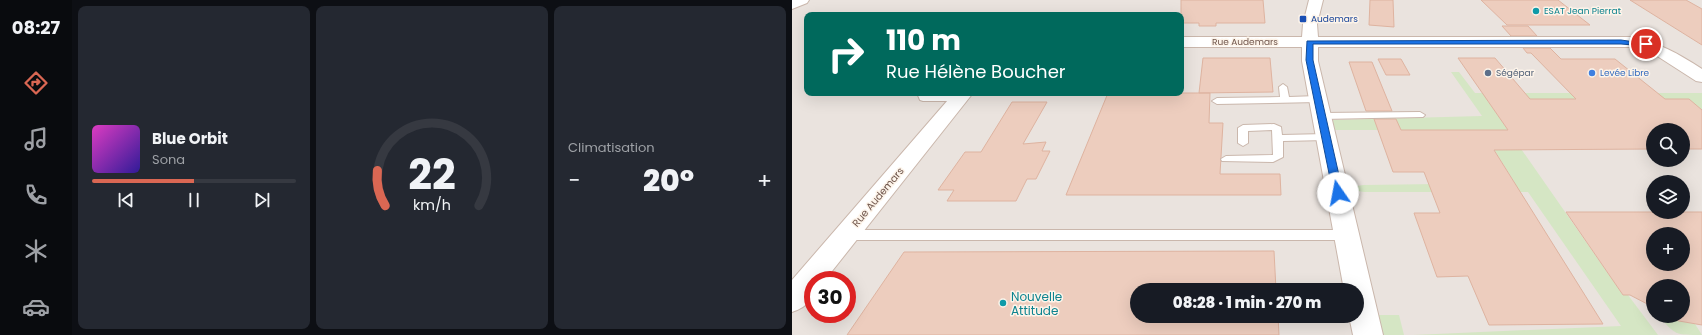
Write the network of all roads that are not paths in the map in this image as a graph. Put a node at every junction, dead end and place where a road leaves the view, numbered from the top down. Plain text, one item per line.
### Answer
1 (802, 0) edge
2 (1316, 0) edge
3 (792, 5) edge
4 (1184, 42) edge
5 (1309, 42) junction
6 (1702, 78) edge
7 (1283, 87) dead end
8 (922, 96) edge
9 (962, 96) edge
10 (1285, 100) junction
11 (1217, 101) dead end
12 (1320, 108) junction
13 (1420, 115) dead end
14 (1326, 137) junction
15 (1279, 138) junction
16 (1243, 143) dead end
17 (1226, 159) dead end
18 (847, 235) junction
19 (1347, 235) junction
20 (792, 300) edge
21 (1368, 335) edge

1 - 3 street
2 - 5 street
4 - 5 street, Rue Audemars
5 - 6 street, Rue Audemars
5 - 12 street
7 - 10 lane
8 - 9 lane
9 - 18 street, Rue Audemars
10 - 11 lane
10 - 12 lane
12 - 13 lane
12 - 14 street
14 - 15 lane
14 - 19 street
15 - 16 lane
15 - 17 lane
18 - 19 lane
18 - 20 street, Rue Audemars
19 - 21 street

